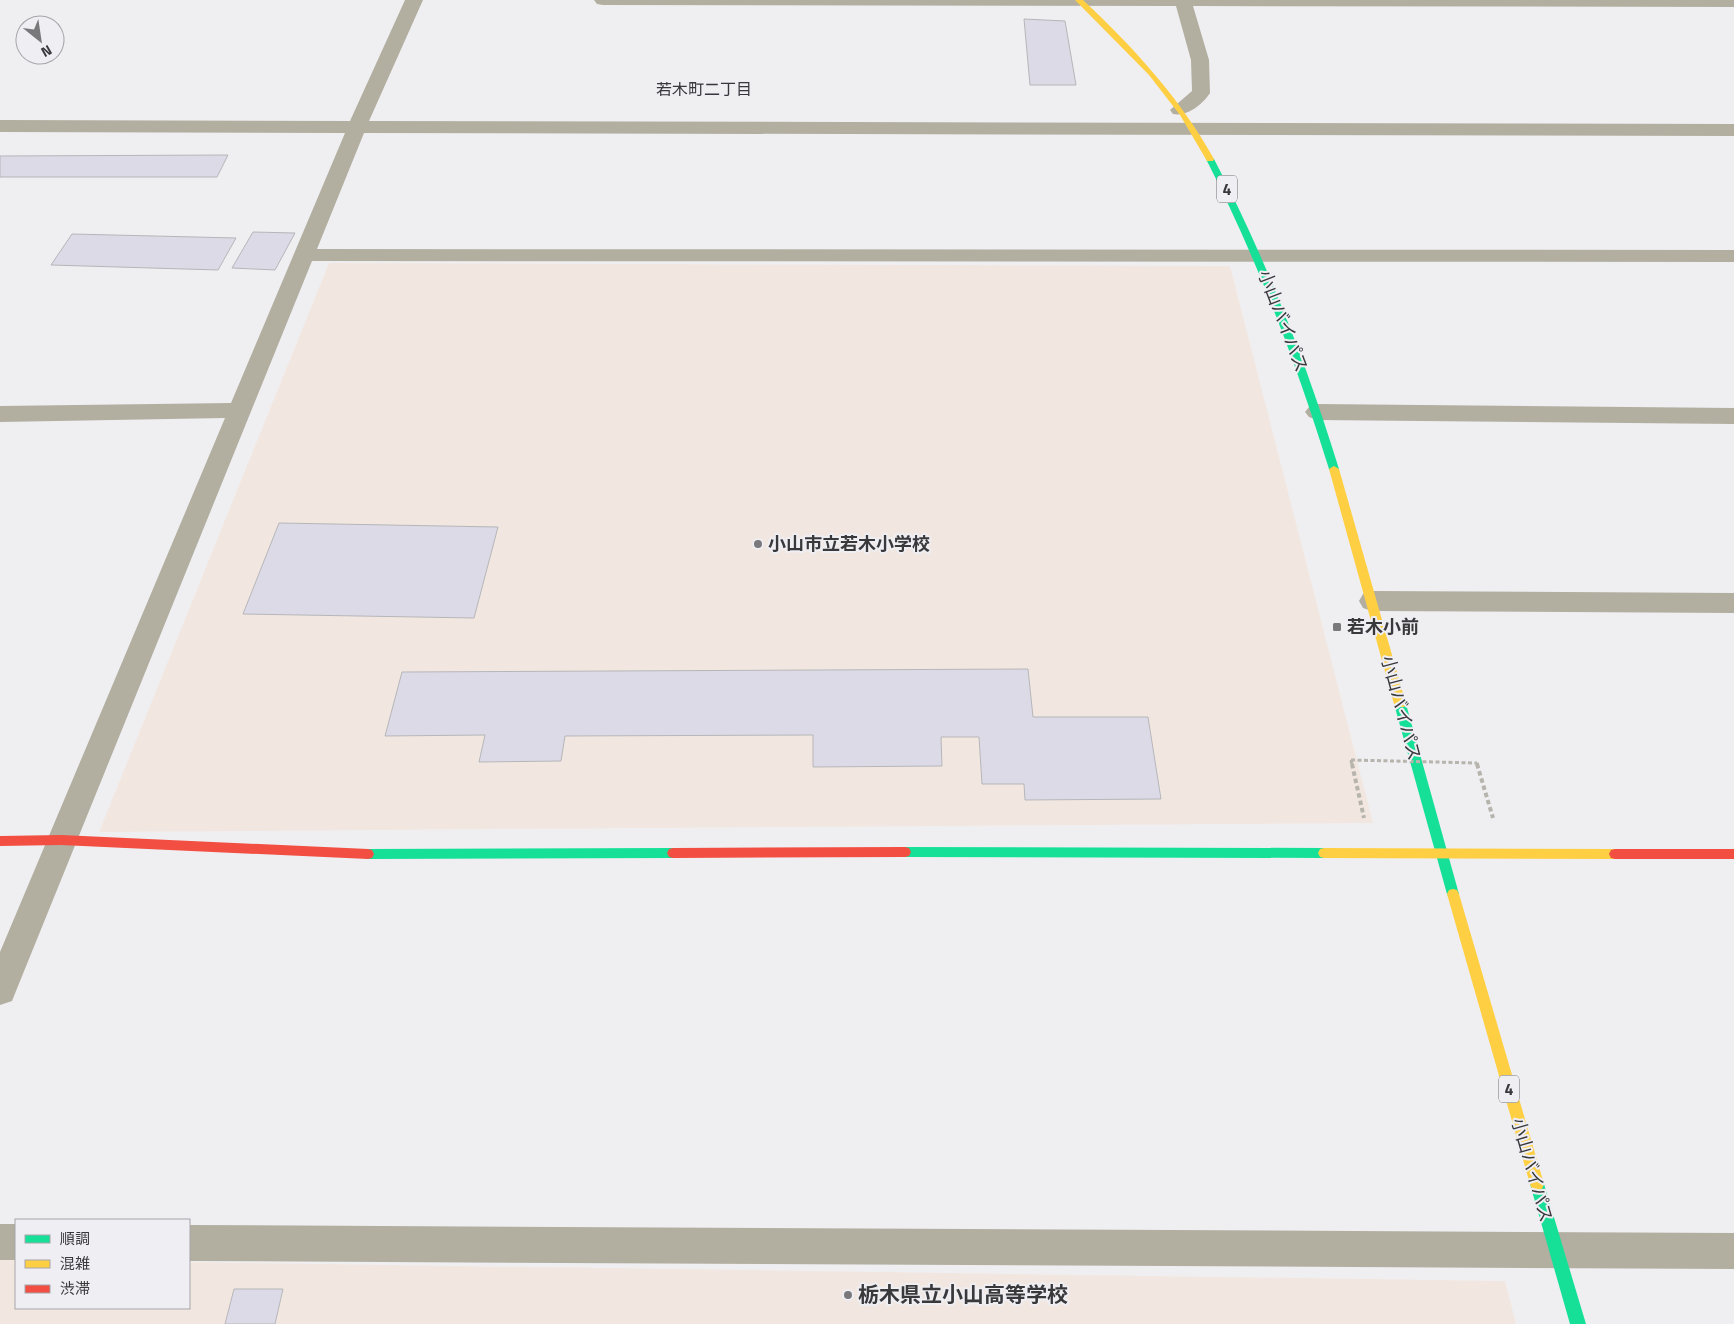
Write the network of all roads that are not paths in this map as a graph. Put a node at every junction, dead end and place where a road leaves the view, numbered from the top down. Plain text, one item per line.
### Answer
1 (414, 0) edge
2 (603, 0) edge
3 (1079, 1) edge
4 (1183, 1) edge
5 (1612, 1) edge
6 (1734, 2) edge
7 (1180, 110) junction
8 (0, 126) edge
9 (357, 127) junction
10 (1194, 128) junction
11 (1734, 130) edge
12 (306, 255) junction
13 (1258, 256) junction
14 (1734, 256) edge
15 (242, 410) junction
16 (1317, 412) junction
17 (0, 414) edge
18 (1734, 416) edge
19 (1372, 601) junction
20 (1734, 603) edge
21 (61, 840) junction
22 (0, 841) edge
23 (1441, 854) junction
24 (1734, 854) edge
25 (0, 991) edge
26 (0, 1242) edge
27 (15, 1242) edge
28 (190, 1242) edge
29 (1555, 1249) junction
30 (1734, 1250) edge
31 (1578, 1324) edge

1 - 9 street
2 - 3 street
3 - 4 street
3 - 7 main road, 小山バイパス / 4
4 - 5 street
4 - 7 street
5 - 6 street
7 - 10 main road, 小山バイパス / 4
8 - 9 street
9 - 10 street
9 - 12 street
10 - 11 street
10 - 13 main road, 小山バイパス / 4
12 - 13 street
12 - 15 street
13 - 14 street
13 - 16 main road, 小山バイパス / 4
15 - 17 street
15 - 21 street
16 - 18 street
16 - 19 main road, 小山バイパス / 4
19 - 20 street
19 - 23 main road, 小山バイパス / 4
21 - 22 main road
21 - 23 main road
21 - 25 street
23 - 24 main road
23 - 29 main road, 小山バイパス / 4
26 - 27 street
28 - 29 street
29 - 30 street
29 - 31 main road, 小山バイパス / 4

